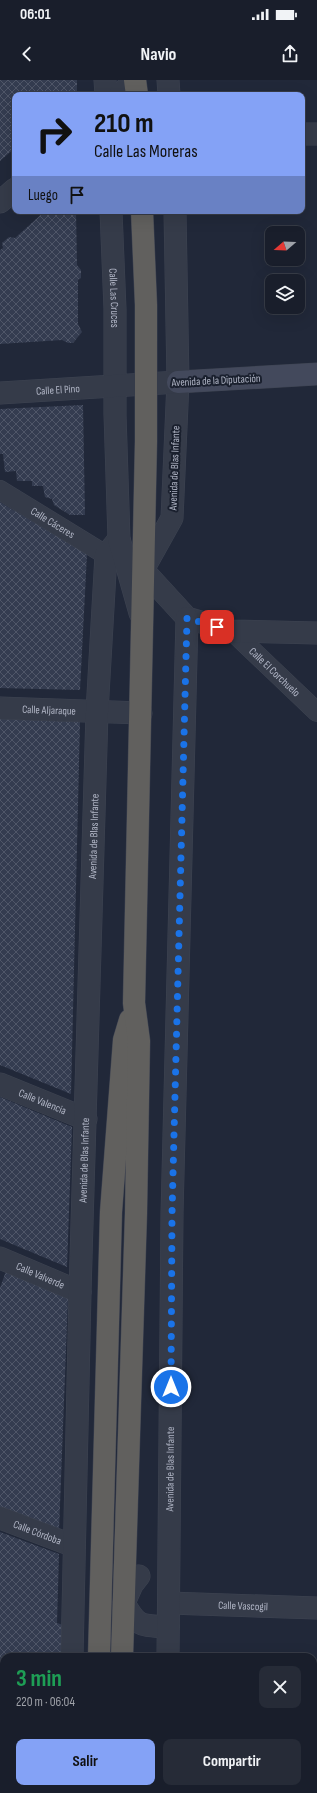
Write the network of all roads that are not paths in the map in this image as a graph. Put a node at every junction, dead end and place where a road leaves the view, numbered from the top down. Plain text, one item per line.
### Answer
1 (105, 80) edge
2 (135, 80) edge
3 (168, 80) edge
4 (106, 92) edge
5 (123, 92) edge
6 (136, 92) edge
7 (169, 92) edge
8 (305, 134) edge
9 (317, 134) edge
10 (12, 192) edge
11 (0, 202) edge
12 (112, 214) edge
13 (142, 214) edge
14 (175, 214) edge
15 (317, 374) edge
16 (178, 382) junction
17 (146, 384) junction
18 (115, 385) junction
19 (0, 393) edge
20 (0, 490) edge
21 (113, 547) junction
22 (143, 570) junction
23 (142, 618) junction
24 (187, 618) junction
25 (232, 631) junction
26 (317, 633) edge
27 (0, 708) edge
28 (97, 712) junction
29 (317, 712) edge
30 (142, 713) junction
31 (134, 1003) junction
32 (0, 1084) edge
33 (86, 1119) junction
34 (0, 1258) edge
35 (80, 1292) junction
36 (105, 1420) junction
37 (0, 1518) edge
38 (74, 1546) junction
39 (125, 1557) junction
40 (139, 1576) junction
41 (170, 1576) junction
42 (124, 1603) junction
43 (169, 1603) junction
44 (317, 1608) edge
45 (142, 1626) junction
46 (168, 1627) junction
47 (72, 1653) edge
48 (99, 1653) edge
49 (118, 1653) edge
50 (168, 1653) edge

1 - 4 street
2 - 5 street
2 - 6 highway
3 - 7 street
8 - 9 street
10 - 11 street
12 - 18 street, Calle Las Cruces
13 - 17 highway
14 - 16 street
15 - 16 main road, Avenida de la Diputación
16 - 17 street, Avenida de la Diputación
16 - 22 street, Avenida de Blas Infante
17 - 18 street, Avenida de la Diputación
17 - 22 highway, Avenida de Blas Infante
18 - 19 street, Calle El Pino
18 - 21 street, Avenida de Blas Infante
20 - 21 street, Calle Cáceres
21 - 23 street, Avenida de Blas Infante
21 - 28 street, Avenida de Blas Infante
22 - 23 highway, Avenida de Blas Infante
22 - 24 street
23 - 30 highway, Avenida de Blas Infante
24 - 25 street
24 - 41 street, Avenida de Blas Infante
25 - 26 street
25 - 29 street, Calle El Corchuelo
27 - 28 street, Calle Aljaraque
28 - 30 street
28 - 33 street, Avenida de Blas Infante
30 - 31 highway, Avenida de Blas Infante
31 - 36 highway, Avenida de Blas Infante
31 - 39 highway, Avenida de Blas Infante
32 - 33 street, Calle Valencia
33 - 35 street, Avenida de Blas Infante
34 - 35 street, Calle Valverde
35 - 38 street, Avenida de Blas Infante
36 - 42 highway
36 - 48 highway, Avenida de Blas Infante
37 - 38 street, Calle Córdoba
38 - 47 street, Avenida de Blas Infante
39 - 40 street
39 - 42 highway, Avenida de Blas Infante
40 - 41 street
40 - 42 street, Avenida de Blas Infante
41 - 43 street, Avenida de Blas Infante
42 - 45 street
42 - 49 highway, Avenida de Blas Infante
43 - 44 street, Calle Vascogil
43 - 46 street, Avenida de Blas Infante
45 - 46 street
45 - 49 street, Avenida de Blas Infante
46 - 50 street, Avenida de Blas Infante

